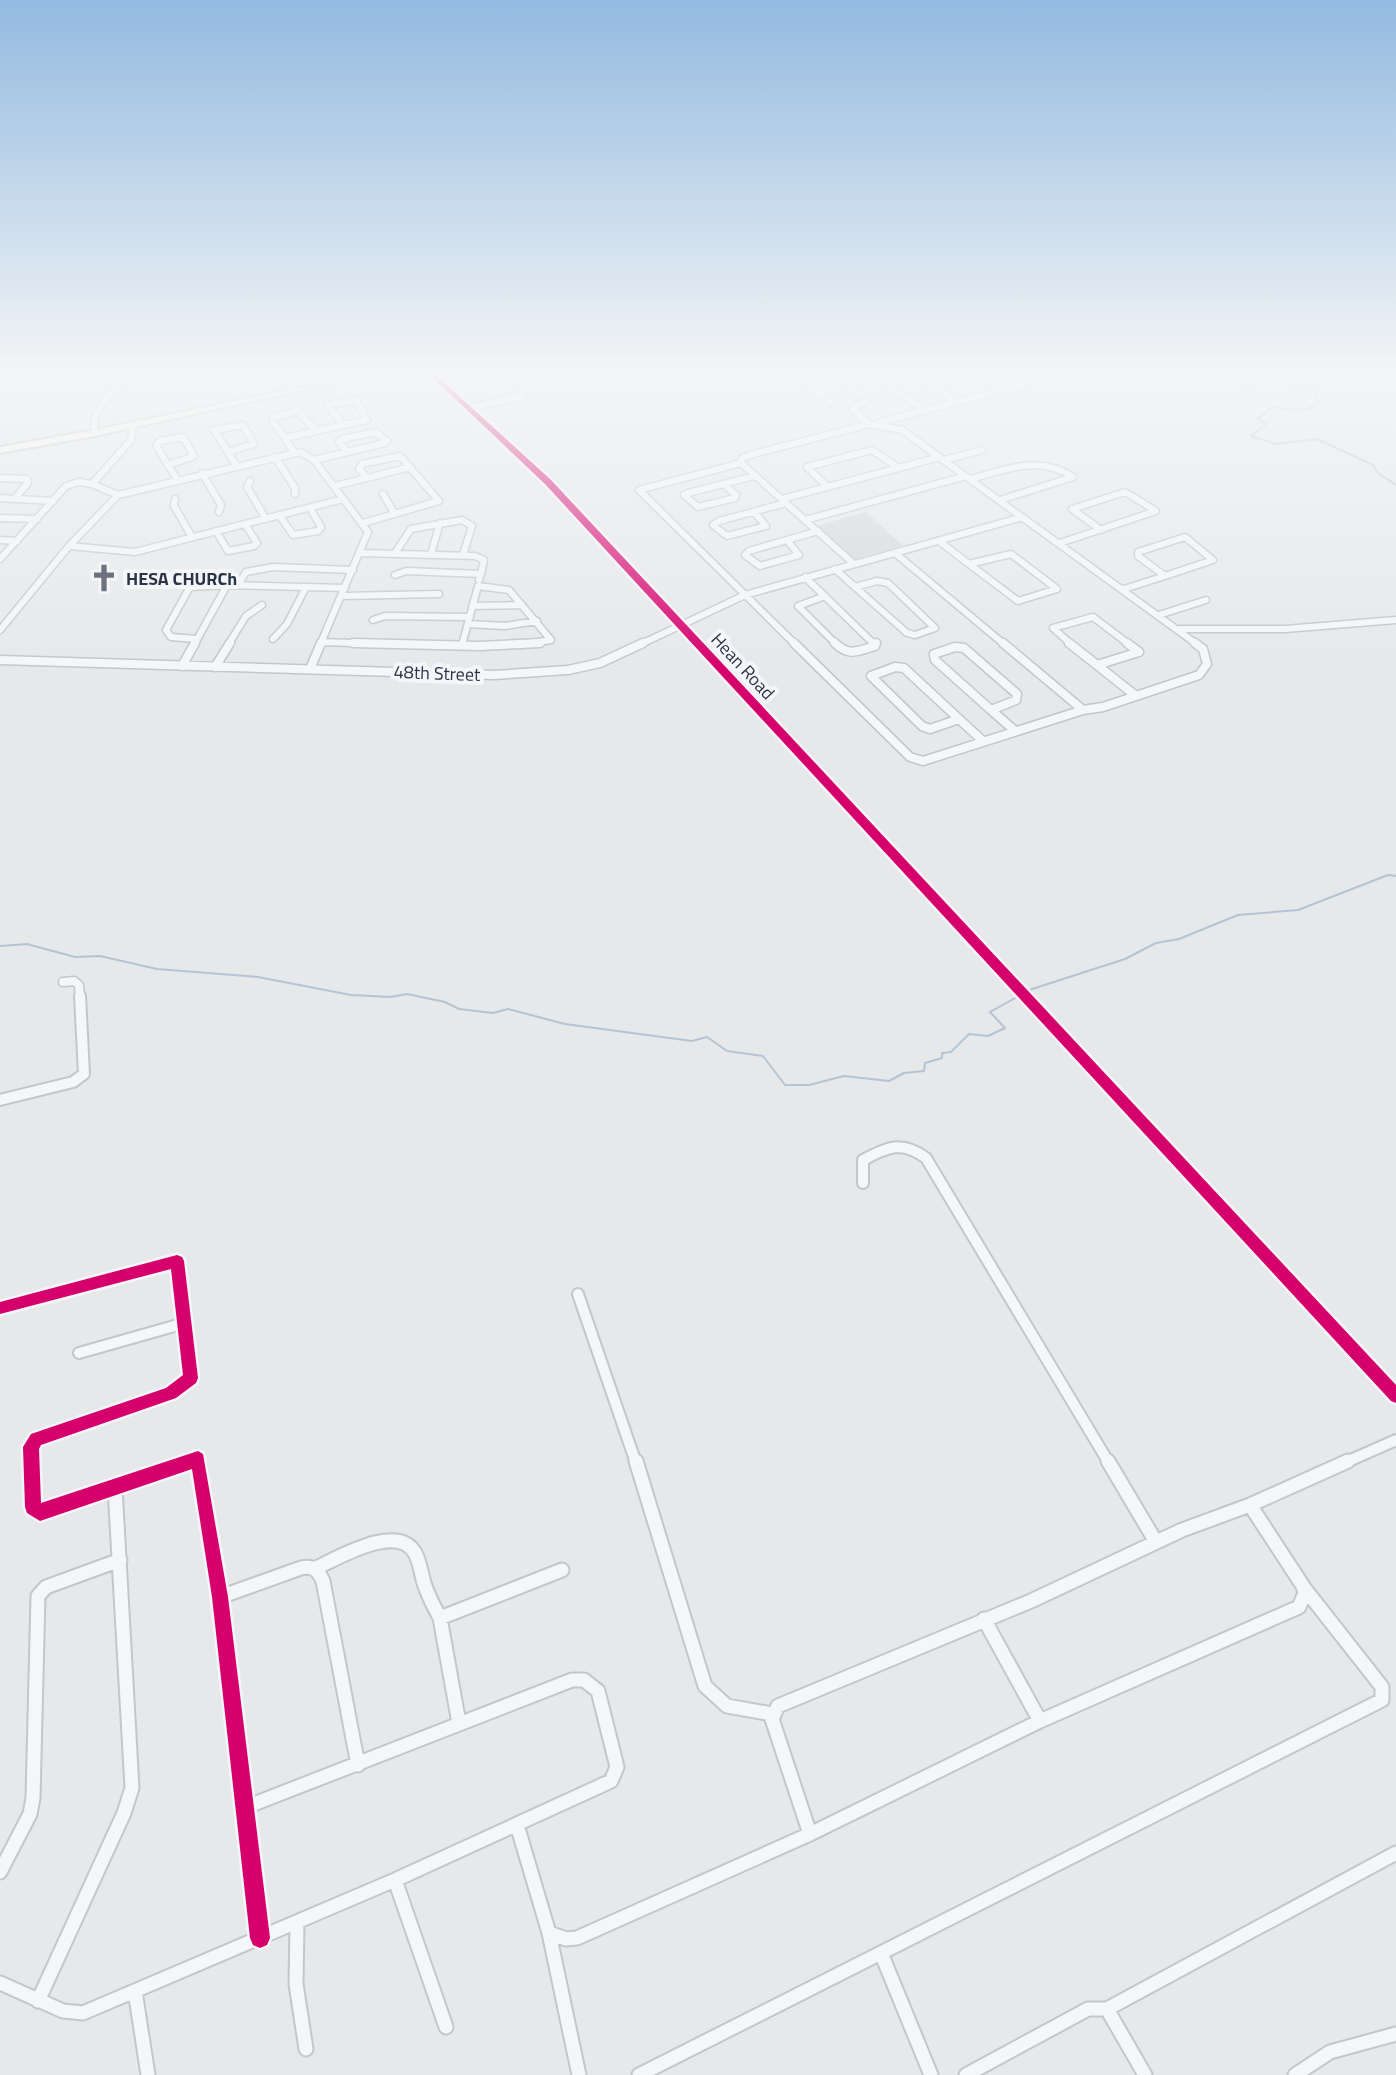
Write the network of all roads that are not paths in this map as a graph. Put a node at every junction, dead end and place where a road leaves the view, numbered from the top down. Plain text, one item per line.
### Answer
1 (102, 473) edge
2 (173, 473) edge
3 (202, 473) joint
4 (285, 473) edge
5 (324, 473) edge
6 (362, 473) edge
7 (387, 473) edge
8 (415, 473) edge
9 (539, 473) edge
10 (700, 473) edge
11 (751, 473) edge
12 (813, 473) edge
13 (881, 473) edge
14 (962, 473) edge
15 (991, 473) edge
16 (1066, 473) edge
17 (754, 476) junction
18 (0, 478) edge
19 (367, 478) junction
20 (969, 478) junction
21 (177, 479) junction
22 (250, 481) dead end
23 (92, 484) junction
24 (724, 484) junction
25 (334, 486) junction
26 (828, 487) junction
27 (295, 494) dead end
28 (383, 494) dead end
29 (118, 495) junction
30 (0, 498) edge
31 (15, 498) junction
32 (175, 499) dead end
33 (343, 499) junction
34 (1000, 500) junction
35 (53, 501) junction
36 (784, 501) junction
37 (310, 508) junction
38 (219, 512) dead end
39 (754, 512) junction
40 (395, 514) junction
41 (279, 515) junction
42 (1023, 517) junction
43 (0, 518) edge
44 (37, 519) junction
45 (266, 519) junction
46 (805, 520) junction
47 (363, 523) junction
48 (440, 523) junction
49 (245, 524) junction
50 (1101, 530) junction
51 (216, 531) junction
52 (818, 531) junction
53 (192, 537) junction
54 (0, 540) edge
55 (787, 540) junction
56 (17, 541) junction
57 (939, 541) junction
58 (1060, 543) junction
59 (69, 546) junction
60 (361, 553) junction
61 (395, 553) junction
62 (895, 553) junction
63 (431, 554) junction
64 (463, 555) junction
65 (0, 559) edge
66 (854, 564) junction
67 (969, 564) junction
68 (835, 569) junction
69 (353, 570) junction
70 (481, 574) junction
71 (395, 575) dead end
72 (1166, 576) junction
73 (805, 577) junction
74 (227, 585) junction
75 (238, 585) junction
76 (478, 586) junction
77 (306, 587) junction
78 (855, 587) junction
79 (1124, 589) junction
80 (343, 592) junction
81 (439, 594) dead end
82 (745, 595) junction
83 (825, 596) junction
84 (1206, 600) dead end
85 (262, 605) dead end
86 (522, 605) junction
87 (472, 606) junction
88 (1159, 615) junction
89 (373, 620) dead end
90 (469, 620) junction
91 (1396, 620) edge
92 (537, 621) junction
93 (680, 626) junction
94 (1177, 628) junction
95 (0, 630) edge
96 (197, 639) junction
97 (273, 639) dead end
98 (321, 642) junction
99 (462, 645) junction
100 (0, 660) edge
101 (1096, 665) junction
102 (182, 666) junction
103 (215, 667) junction
104 (310, 669) junction
105 (1136, 696) junction
106 (990, 710) junction
107 (1083, 710) junction
108 (959, 719) junction
109 (1014, 730) junction
110 (983, 741) junction
111 (63, 982) dead end
112 (0, 1100) edge
113 (863, 1183) dead end
114 (578, 1294) dead end
115 (0, 1308) edge
116 (185, 1323) junction
117 (79, 1353) dead end
118 (1396, 1396) edge
119 (1396, 1440) edge
120 (115, 1488) junction
121 (1250, 1505) junction
122 (1156, 1542) junction
123 (120, 1560) junction
124 (316, 1568) junction
125 (562, 1570) dead end
126 (1303, 1586) junction
127 (220, 1597) junction
128 (440, 1618) junction
129 (984, 1619) junction
130 (772, 1714) junction
131 (1040, 1721) junction
132 (459, 1723) junction
133 (358, 1765) junction
134 (246, 1807) junction
135 (517, 1825) junction
136 (810, 1834) junction
137 (1396, 1853) edge
138 (0, 1872) edge
139 (395, 1880) junction
140 (297, 1923) junction
141 (549, 1933) junction
142 (260, 1938) junction
143 (881, 1953) junction
144 (0, 1983) edge
145 (135, 1991) junction
146 (38, 2001) junction
147 (1107, 2009) junction
148 (446, 2027) dead end
149 (1396, 2034) edge
150 (306, 2049) dead end
151 (148, 2075) edge
152 (579, 2075) edge
153 (639, 2075) edge
154 (931, 2075) edge
155 (966, 2075) edge
156 (1145, 2075) edge
157 (1295, 2075) edge

1 - 23 street
2 - 21 street
3 - 21 street
3 - 38 street
4 - 27 street
5 - 25 street
6 - 19 street
7 - 19 street
8 - 40 street
9 - 93 street, Hean Road
10 - 82 street
11 - 17 street
12 - 26 street
13 - 26 street
14 - 20 street
15 - 20 street
16 - 34 street
17 - 24 street
17 - 36 street
18 - 31 street
19 - 25 street
20 - 34 street
20 - 46 street
21 - 29 street
22 - 45 street
23 - 29 street
23 - 35 street
24 - 24 street
25 - 33 street
26 - 36 street
28 - 40 street
29 - 59 street
30 - 31 street
31 - 35 street
32 - 53 street
33 - 37 street
33 - 47 street
34 - 42 street
35 - 44 street
36 - 39 street
36 - 46 street
37 - 41 street
37 - 41 street
39 - 39 street
40 - 47 street
41 - 45 street
42 - 57 street, 48th Street
42 - 58 street
43 - 44 street
44 - 56 street
45 - 49 street
46 - 52 street
47 - 60 street
48 - 61 street
48 - 63 street
48 - 64 street
49 - 51 street
49 - 51 street
50 - 50 street
50 - 58 street
51 - 53 street
52 - 55 street
52 - 66 street
53 - 59 street
54 - 56 street
55 - 55 street
56 - 65 street
57 - 62 street, 48th Street
57 - 67 street
58 - 79 street
59 - 95 street
60 - 61 street
60 - 69 street
61 - 63 street
62 - 66 street, 48th Street
62 - 107 street
63 - 64 street
64 - 70 street
66 - 68 street, 48th Street
67 - 67 street
68 - 73 street, 48th Street
68 - 78 street
69 - 75 street
69 - 80 street
70 - 71 street
70 - 76 street
72 - 72 street
72 - 79 street
73 - 82 street, 48th Street
73 - 83 street
74 - 75 street
74 - 96 street
74 - 96 street
75 - 77 street
76 - 86 street
76 - 87 street
77 - 80 street
77 - 97 street
78 - 78 street
79 - 88 street
80 - 81 street
80 - 98 street
82 - 93 street, 48th Street
82 - 110 street
83 - 83 street
84 - 88 street
85 - 103 street
86 - 87 street
86 - 92 street
87 - 90 street
88 - 94 street
89 - 90 street
90 - 92 street
90 - 99 street
91 - 94 street
92 - 99 street
93 - 104 street, 48th Street
93 - 118 street, Hean Road
94 - 105 street
96 - 102 street
98 - 99 street
98 - 104 street
100 - 102 street, 48th Street
101 - 101 street
101 - 105 street
102 - 103 street, 48th Street
103 - 104 street, 48th Street
105 - 107 street
106 - 106 street
106 - 109 street
107 - 109 street
108 - 108 street
108 - 110 street
109 - 110 street
111 - 112 street
113 - 122 street
114 - 130 street
115 - 116 street
116 - 117 street
116 - 120 street
119 - 121 street
120 - 123 street
120 - 127 street
121 - 122 street
121 - 126 street
122 - 129 street
123 - 138 street
123 - 146 street
124 - 127 street
124 - 128 street
124 - 133 street
125 - 128 street
126 - 131 street
126 - 143 street
127 - 134 street
128 - 132 street
129 - 130 street
129 - 131 street
130 - 136 street
131 - 136 street
132 - 133 street
132 - 135 street
133 - 134 street
134 - 142 street
135 - 139 street
135 - 141 street
136 - 141 street
137 - 147 street
139 - 140 street
139 - 148 street
140 - 142 street
140 - 150 street
141 - 152 street
142 - 145 street
143 - 153 street
143 - 154 street
144 - 146 street
145 - 146 street
145 - 151 street
147 - 155 street
147 - 156 street
149 - 157 street

